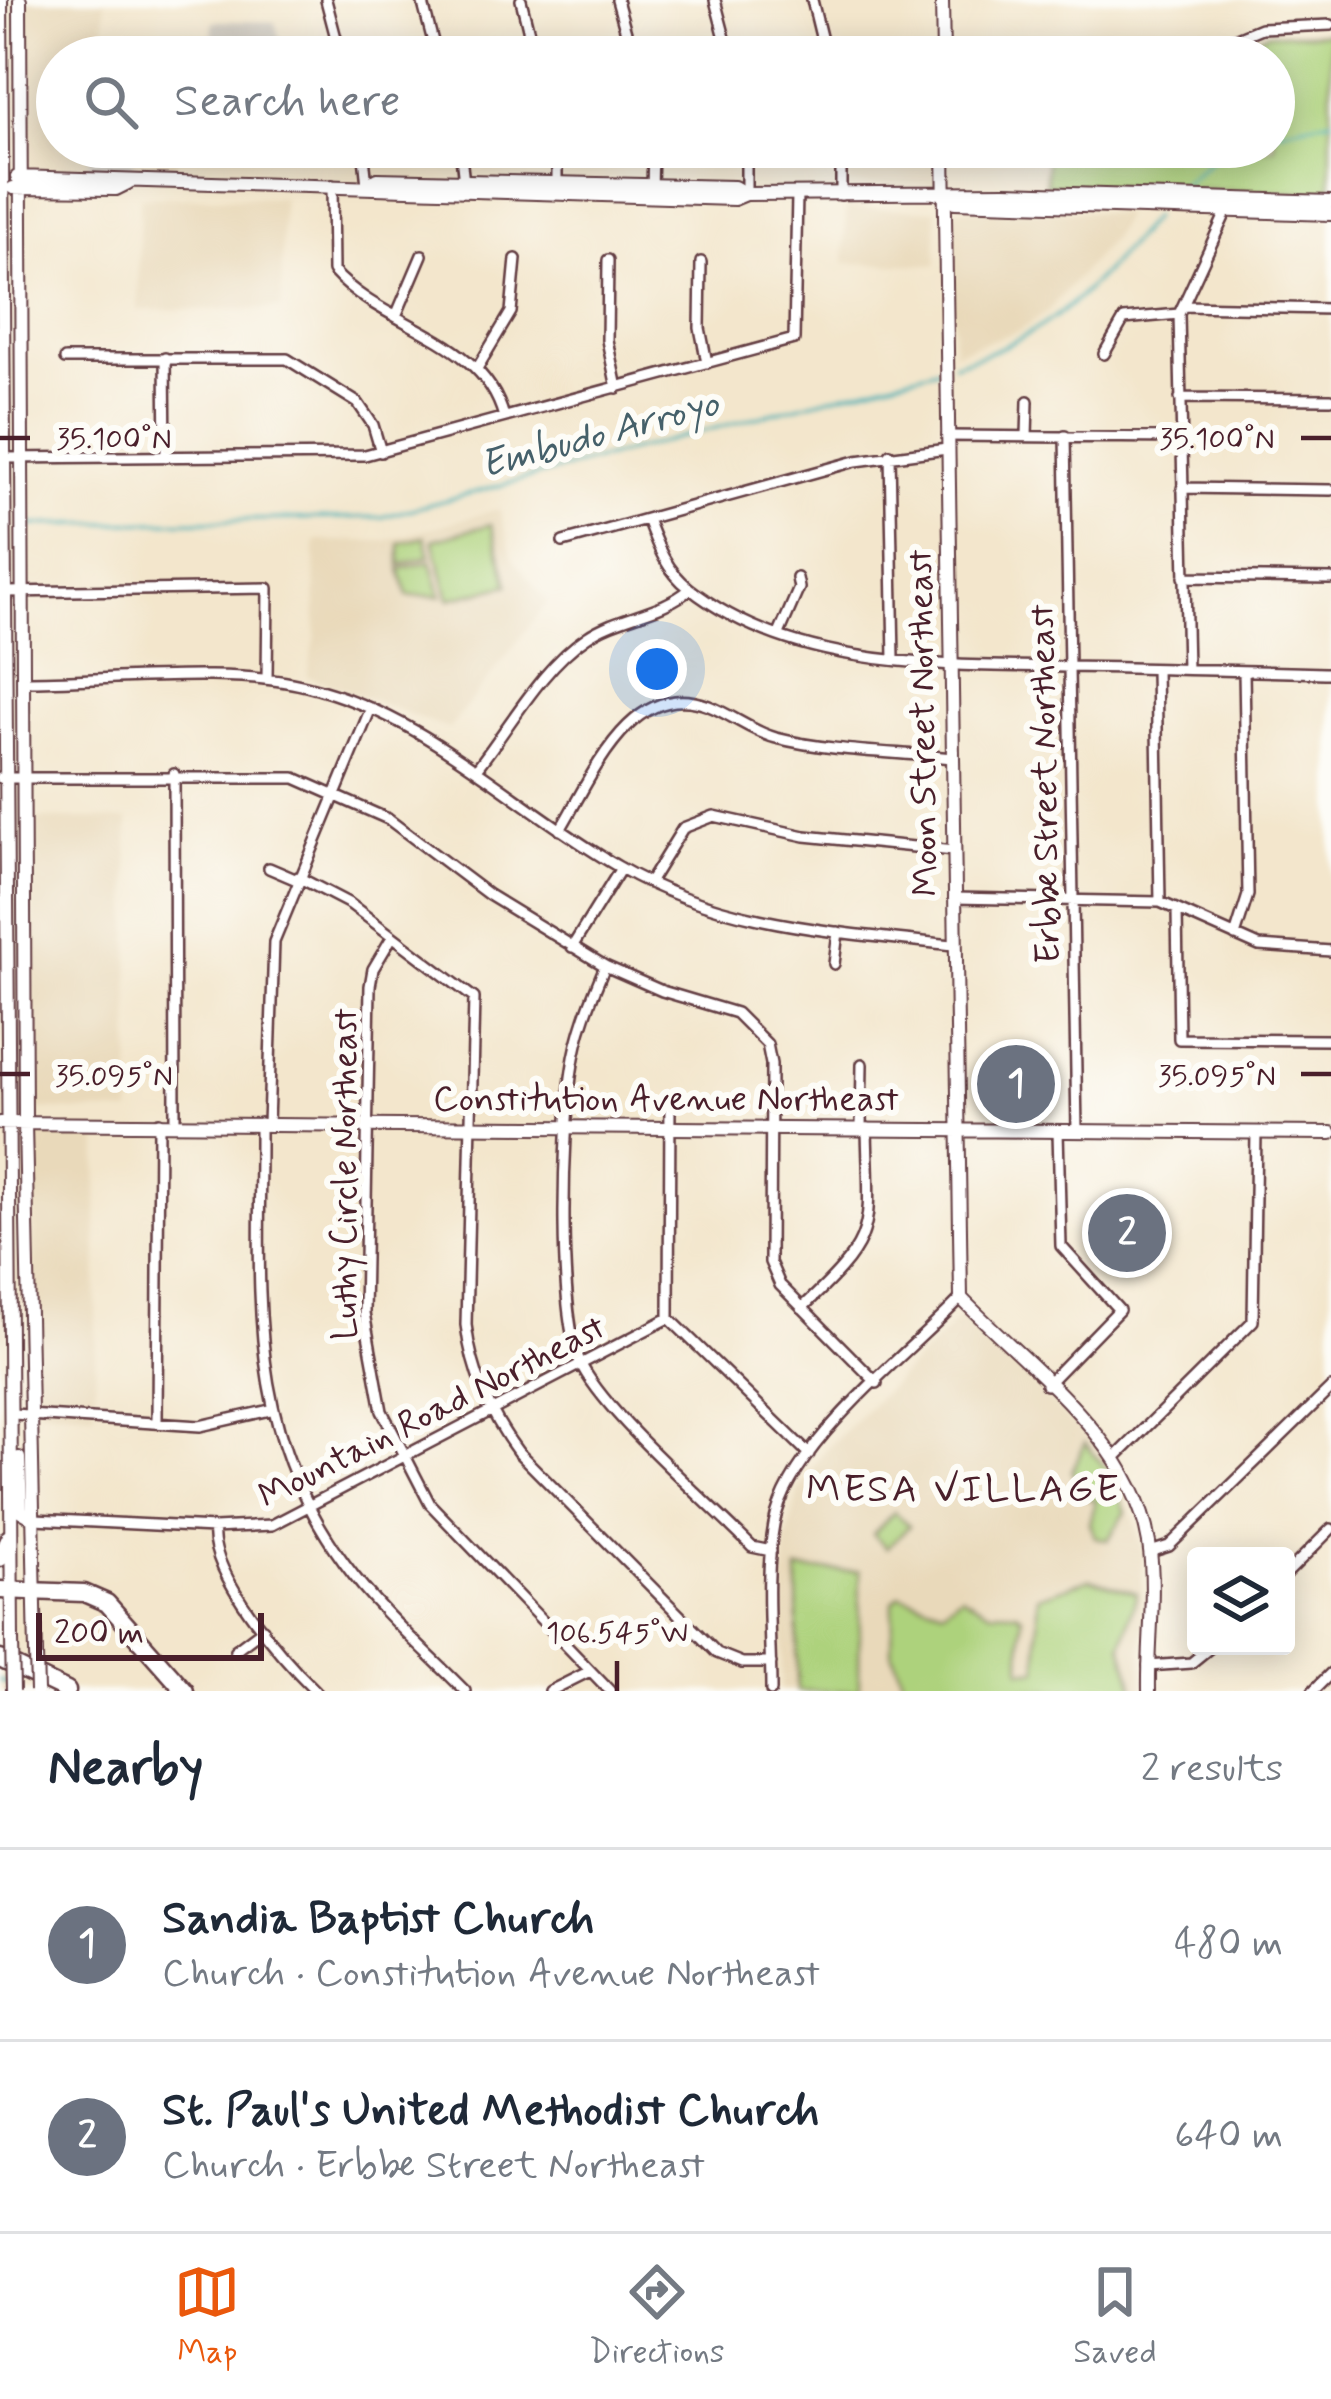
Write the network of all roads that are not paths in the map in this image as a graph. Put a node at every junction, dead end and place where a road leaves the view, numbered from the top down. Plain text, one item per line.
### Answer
1 (2, 0) edge
2 (20, 0) edge
3 (326, 0) edge
4 (422, 0) edge
5 (521, 0) edge
6 (617, 0) edge
7 (715, 0) edge
8 (812, 0) edge
9 (942, 0) edge
10 (1331, 25) edge
11 (335, 36) edge
12 (431, 36) edge
13 (530, 36) edge
14 (627, 36) edge
15 (724, 36) edge
16 (821, 36) edge
17 (943, 36) edge
18 (1242, 36) edge
19 (1, 85) edge
20 (20, 85) junction
21 (366, 168) edge
22 (462, 168) edge
23 (556, 168) edge
24 (653, 168) edge
25 (746, 168) edge
26 (841, 168) edge
27 (944, 168) edge
28 (8, 183) edge
29 (332, 184) junction
30 (367, 185) junction
31 (463, 187) junction
32 (557, 189) junction
33 (652, 191) junction
34 (746, 194) junction
35 (797, 195) junction
36 (841, 195) junction
37 (944, 196) junction
38 (1331, 202) edge
39 (1229, 206) junction
40 (1331, 214) edge
41 (422, 255) dead end
42 (516, 259) dead end
43 (608, 260) dead end
44 (701, 262) dead end
45 (1331, 309) edge
46 (1181, 310) junction
47 (396, 316) junction
48 (1105, 354) dead end
49 (165, 358) junction
50 (65, 359) dead end
51 (707, 363) junction
52 (478, 367) junction
53 (617, 388) junction
54 (1180, 398) junction
55 (1331, 399) edge
56 (1028, 401) dead end
57 (504, 417) junction
58 (1027, 436) junction
59 (1065, 436) junction
60 (1181, 438) junction
61 (947, 442) junction
62 (381, 452) junction
63 (890, 454) junction
64 (22, 457) junction
65 (166, 457) junction
66 (5, 458) junction
67 (1182, 488) junction
68 (1331, 490) edge
69 (647, 519) junction
70 (563, 542) dead end
71 (1184, 577) junction
72 (796, 578) dead end
73 (1331, 579) edge
74 (690, 589) junction
75 (24, 591) junction
76 (6, 592) junction
77 (779, 634) junction
78 (894, 659) junction
79 (951, 666) junction
80 (1068, 667) junction
81 (1156, 669) junction
82 (1187, 670) junction
83 (1244, 671) junction
84 (1331, 673) edge
85 (267, 680) junction
86 (24, 681) junction
87 (371, 708) junction
88 (952, 758) junction
89 (477, 768) junction
90 (174, 774) junction
91 (24, 776) junction
92 (4, 778) edge
93 (334, 794) junction
94 (691, 803) dead end
95 (697, 819) junction
96 (560, 830) junction
97 (953, 851) junction
98 (269, 868) dead end
99 (621, 868) junction
100 (297, 879) junction
101 (649, 883) junction
102 (954, 898) junction
103 (1072, 900) junction
104 (1160, 902) junction
105 (1177, 910) junction
106 (838, 932) junction
107 (1235, 936) junction
108 (392, 937) junction
109 (953, 945) junction
110 (572, 947) junction
111 (1331, 951) edge
112 (834, 964) dead end
113 (605, 966) junction
114 (1331, 1040) edge
115 (862, 1064) dead end
116 (670, 1096) dead end
117 (4, 1123) edge
118 (26, 1123) junction
119 (158, 1123) junction
120 (175, 1123) junction
121 (264, 1124) junction
122 (367, 1124) junction
123 (468, 1125) junction
124 (569, 1127) junction
125 (669, 1127) junction
126 (770, 1128) junction
127 (864, 1128) junction
128 (958, 1130) junction
129 (1058, 1131) junction
130 (1077, 1131) junction
131 (1256, 1132) junction
132 (1331, 1133) edge
133 (961, 1298) junction
134 (802, 1308) junction
135 (669, 1318) junction
136 (30, 1354) junction
137 (5, 1355) edge
138 (581, 1366) junction
139 (877, 1383) junction
140 (1046, 1385) junction
141 (1331, 1388) edge
142 (271, 1410) junction
143 (492, 1413) junction
144 (32, 1414) junction
145 (14, 1418) junction
146 (157, 1422) junction
147 (808, 1454) junction
148 (1116, 1456) junction
149 (403, 1459) junction
150 (309, 1508) junction
151 (34, 1520) junction
152 (214, 1528) junction
153 (1331, 1529) edge
154 (9, 1538) junction
155 (771, 1551) junction
156 (1150, 1552) junction
157 (0, 1558) edge
158 (1295, 1565) edge
159 (6, 1590) edge
160 (37, 1590) junction
161 (262, 1629) junction
162 (235, 1650) dead end
163 (1201, 1655) edge
164 (0, 1658) edge
165 (771, 1663) junction
166 (1148, 1666) junction
167 (590, 1671) junction
168 (1331, 1673) edge
169 (13, 1691) edge
170 (37, 1691) edge
171 (67, 1691) edge
172 (184, 1691) edge
173 (316, 1691) edge
174 (465, 1691) edge
175 (550, 1691) edge
176 (610, 1691) edge
177 (771, 1691) edge
178 (1148, 1691) edge
179 (1313, 1691) edge

1 - 19 street
2 - 20 street
3 - 11 street
4 - 12 street
5 - 13 street
6 - 14 street
7 - 15 street
8 - 16 street
9 - 17 street
10 - 18 street
19 - 20 street
19 - 28 street
20 - 28 street
21 - 30 street
22 - 31 street
23 - 32 street
24 - 33 street
25 - 34 street
26 - 36 street
27 - 37 street, Moon Street Northeast
28 - 29 street
28 - 64 street
28 - 66 street
29 - 30 street
29 - 47 street
30 - 31 street
31 - 32 street
32 - 33 street
33 - 34 street
34 - 35 street
35 - 36 street
35 - 51 street
36 - 37 street
37 - 39 street
37 - 61 street, Moon Street Northeast
38 - 39 street
39 - 40 street
39 - 46 street
41 - 47 street
42 - 52 street
43 - 53 street
44 - 51 street
45 - 46 street
46 - 48 street
46 - 54 street
47 - 52 street
49 - 50 street
49 - 62 street
49 - 65 street
51 - 53 street
52 - 57 street
53 - 57 street
54 - 55 street
54 - 60 street
56 - 58 street
57 - 62 street
58 - 59 street
58 - 61 street
59 - 60 street
59 - 80 street, Erbbe Street Northeast
60 - 67 street
61 - 63 street
61 - 79 street, Moon Street Northeast
62 - 65 street
63 - 69 street
63 - 78 street
64 - 65 street
64 - 66 street
64 - 75 street
66 - 76 street
67 - 68 street
67 - 71 street
69 - 70 street
69 - 74 street
71 - 73 street
71 - 82 street
72 - 77 street
74 - 77 street
74 - 89 street
75 - 76 street
75 - 85 street
75 - 86 street
76 - 92 street
77 - 78 street
78 - 79 street
79 - 80 street
79 - 88 street, Moon Street Northeast
80 - 81 street
80 - 103 street, Erbbe Street Northeast
81 - 82 street
81 - 104 street
82 - 83 street
83 - 84 street
83 - 107 street
85 - 86 street
85 - 87 street
86 - 91 street
87 - 89 street
87 - 93 street
88 - 96 street
88 - 97 street, Moon Street Northeast
89 - 96 street
90 - 91 street
90 - 93 street
90 - 120 street
91 - 92 street
91 - 118 street
92 - 117 street
93 - 100 street
93 - 110 street
94 - 95 street
95 - 97 street
95 - 101 street
96 - 99 street
97 - 102 street, Moon Street Northeast
98 - 100 street
99 - 101 street
99 - 110 street
100 - 108 street
100 - 121 street
101 - 106 street
102 - 103 street
102 - 109 street, Moon Street Northeast
103 - 104 street
103 - 130 street, Erbbe Street Northeast
104 - 105 street
105 - 107 street
105 - 114 street
106 - 109 street
106 - 112 street
107 - 111 street
108 - 122 street, Luthy Circle Northeast
108 - 123 street
109 - 128 street, Moon Street Northeast
110 - 113 street
113 - 124 street
113 - 126 street
115 - 127 street
116 - 125 street
117 - 118 street, Constitution Avenue Northeast
117 - 137 street
118 - 119 street, Constitution Avenue Northeast
118 - 136 street
119 - 120 street, Constitution Avenue Northeast
119 - 146 street
120 - 121 street, Constitution Avenue Northeast
121 - 122 street, Constitution Avenue Northeast
121 - 142 street
122 - 123 street, Constitution Avenue Northeast
122 - 149 street, Luthy Circle Northeast
123 - 124 street, Constitution Avenue Northeast
123 - 143 street
124 - 125 street, Constitution Avenue Northeast
124 - 138 street
125 - 126 street, Constitution Avenue Northeast
125 - 135 street
126 - 127 street, Constitution Avenue Northeast
126 - 134 street
127 - 128 street, Constitution Avenue Northeast
127 - 134 street
128 - 129 street, Constitution Avenue Northeast
128 - 133 street, Moon Street Northeast
129 - 130 street, Constitution Avenue Northeast
129 - 140 street
130 - 131 street, Constitution Avenue Northeast
131 - 132 street, Constitution Avenue Northeast
131 - 148 street
133 - 139 street
133 - 140 street
134 - 139 street
135 - 138 street, Mountain Road Northeast
135 - 147 street
136 - 137 street
136 - 144 street
137 - 145 street
138 - 143 street, Mountain Road Northeast
138 - 155 street
139 - 147 street
140 - 148 street
141 - 156 street
142 - 146 street
142 - 150 street
143 - 149 street, Mountain Road Northeast
143 - 165 street
144 - 145 street
144 - 146 street
144 - 151 street
145 - 151 street
145 - 154 street
147 - 155 street
148 - 156 street
149 - 150 street, Mountain Road Northeast
149 - 167 street, Luthy Circle Northeast
150 - 152 street, Mountain Road Northeast
150 - 174 street
151 - 152 street, Mountain Road Northeast
151 - 160 street
152 - 161 street
153 - 158 street
154 - 157 highway
154 - 159 street
155 - 165 street
156 - 166 street
159 - 160 highway
159 - 169 street, bridge
160 - 170 street, bridge
160 - 172 highway
161 - 162 street
161 - 173 street
163 - 166 street
164 - 171 highway
165 - 177 street
166 - 178 street
167 - 175 street
167 - 176 street, Luthy Circle Northeast
168 - 179 street

